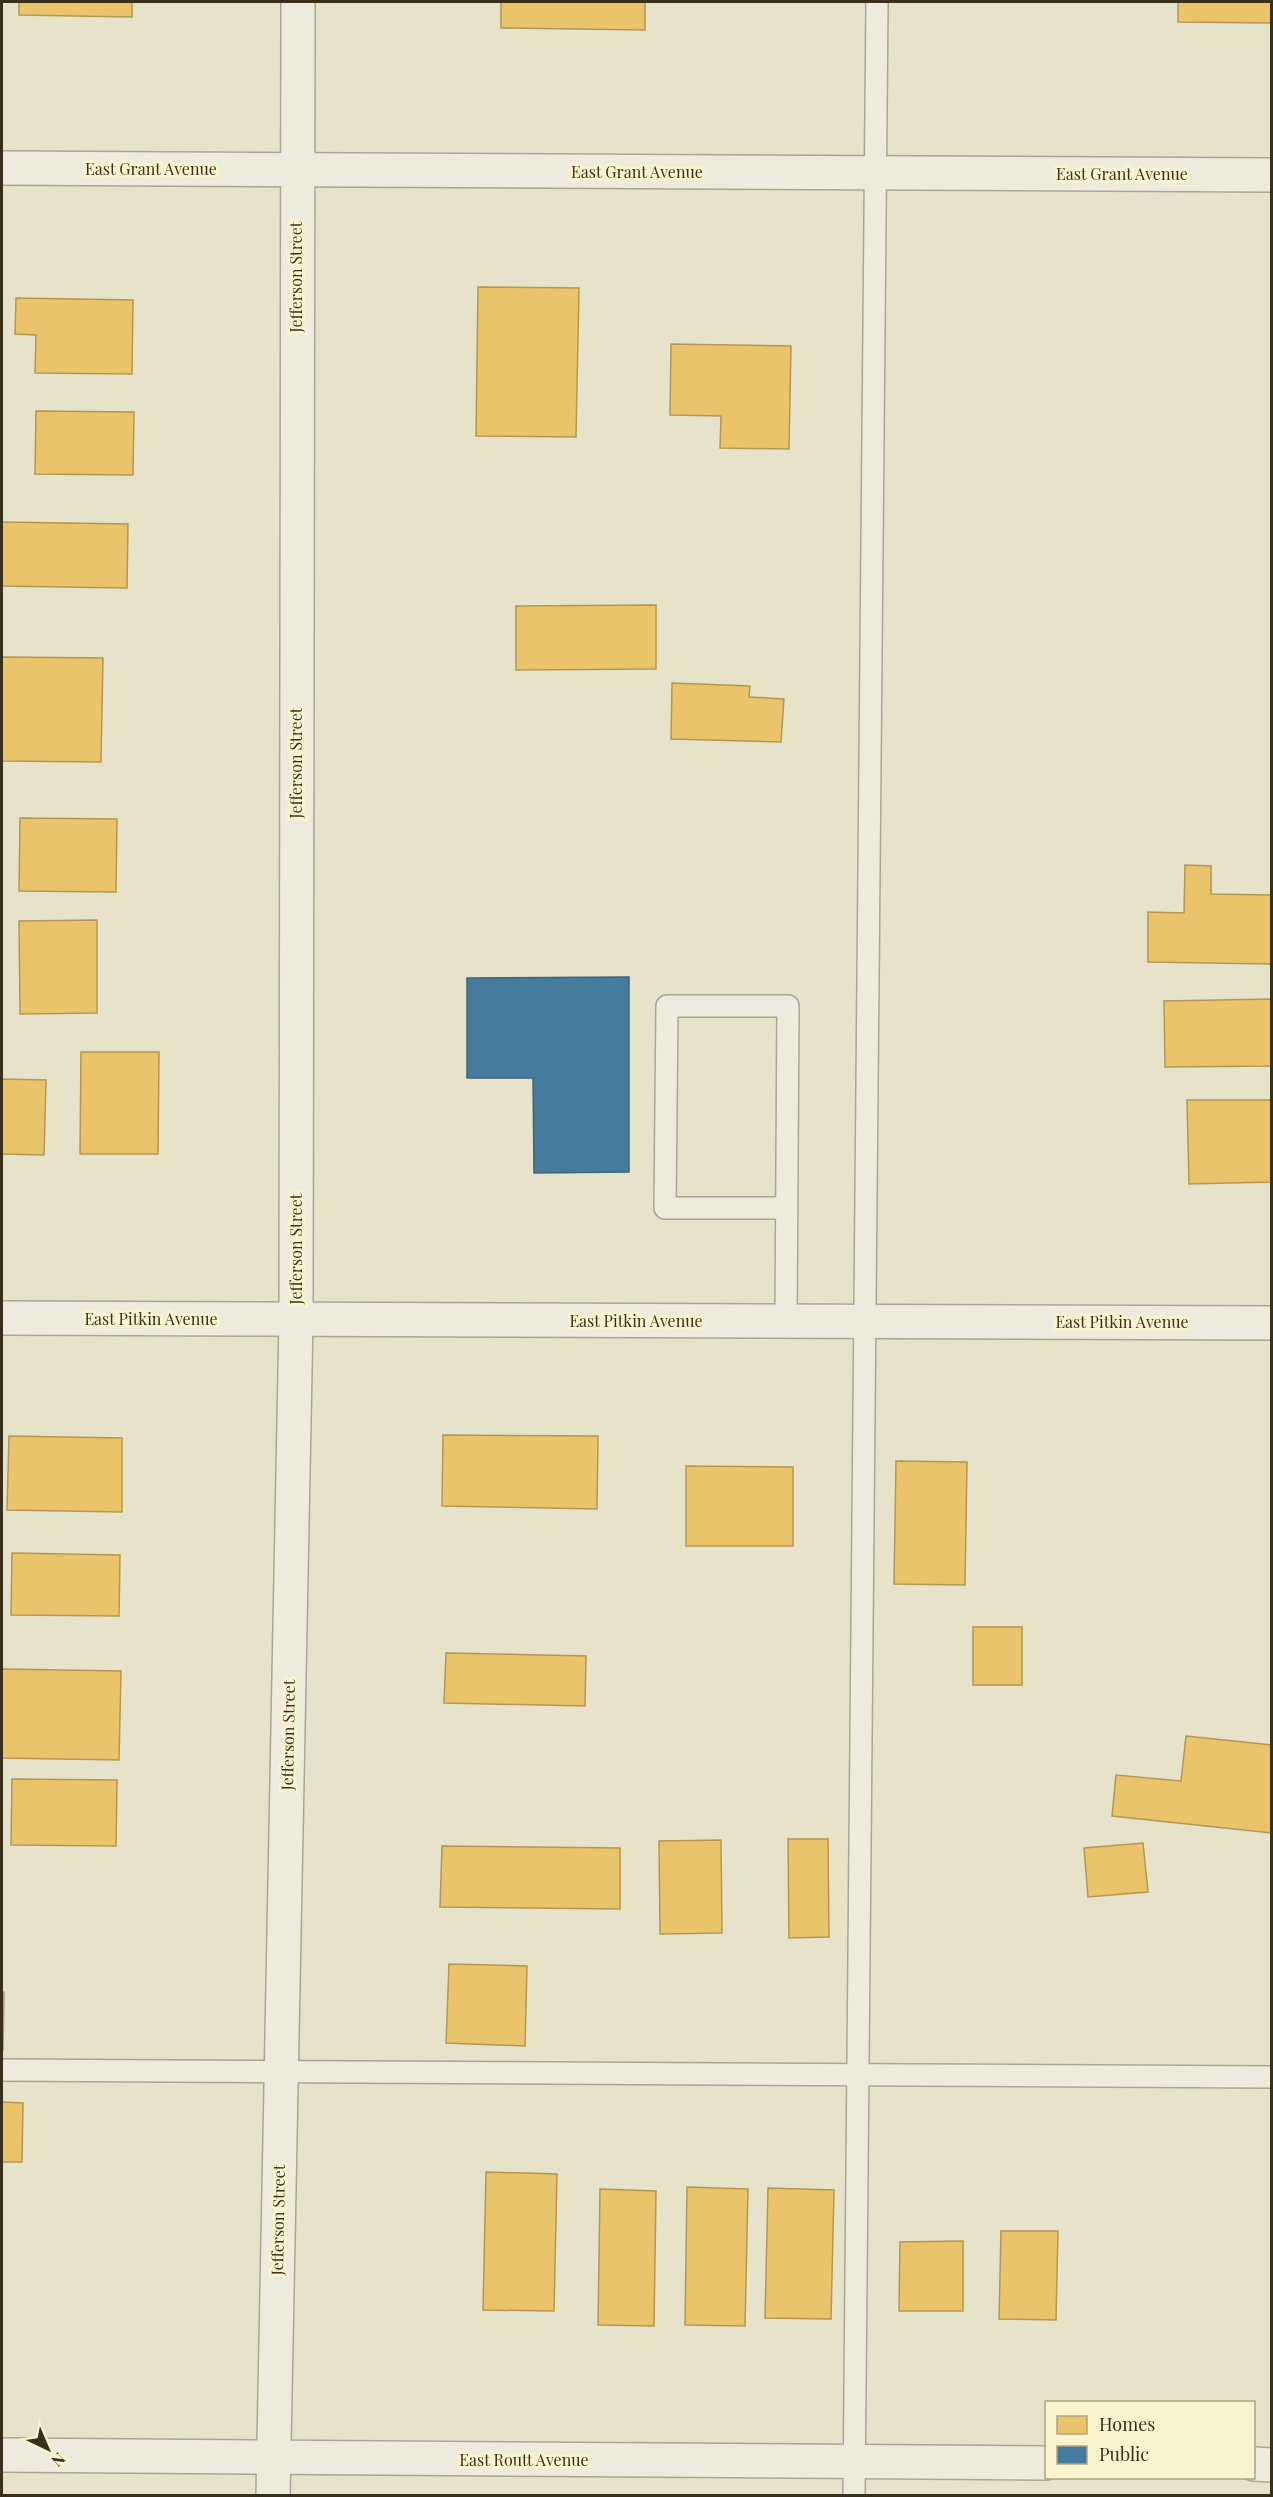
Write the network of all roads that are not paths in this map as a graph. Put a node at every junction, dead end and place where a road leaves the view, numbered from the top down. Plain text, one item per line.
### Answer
1 (298, 2) edge
2 (877, 2) edge
3 (2, 168) edge
4 (296, 170) junction
5 (877, 173) junction
6 (1272, 175) edge
7 (786, 1208) junction
8 (2, 1318) edge
9 (296, 1319) junction
10 (865, 1321) junction
11 (786, 1322) junction
12 (1272, 1323) edge
13 (2, 2070) edge
14 (281, 2072) junction
15 (858, 2073) junction
16 (1272, 2077) edge
17 (2, 2455) edge
18 (273, 2459) junction
19 (854, 2462) junction
20 (1045, 2463) edge
21 (1255, 2464) edge
22 (1272, 2464) edge
23 (273, 2496) edge
24 (854, 2496) edge

1 - 4 street, Jefferson Street
2 - 5 lane
3 - 4 street, East Grant Avenue
4 - 5 street, East Grant Avenue
4 - 9 street, Jefferson Street
5 - 6 street, East Grant Avenue
5 - 10 lane
7 - 7 lane
7 - 11 lane
8 - 9 street, East Pitkin Avenue
9 - 11 street, East Pitkin Avenue
9 - 14 street, Jefferson Street
10 - 11 street, East Pitkin Avenue
10 - 12 street, East Pitkin Avenue
10 - 15 lane
13 - 14 lane
14 - 15 lane
14 - 18 street, Jefferson Street
15 - 16 lane
15 - 19 lane
17 - 18 street, East Routt Avenue
18 - 19 street, East Routt Avenue
18 - 23 street, Jefferson Street
19 - 20 street, East Routt Avenue
19 - 24 lane
21 - 22 street

